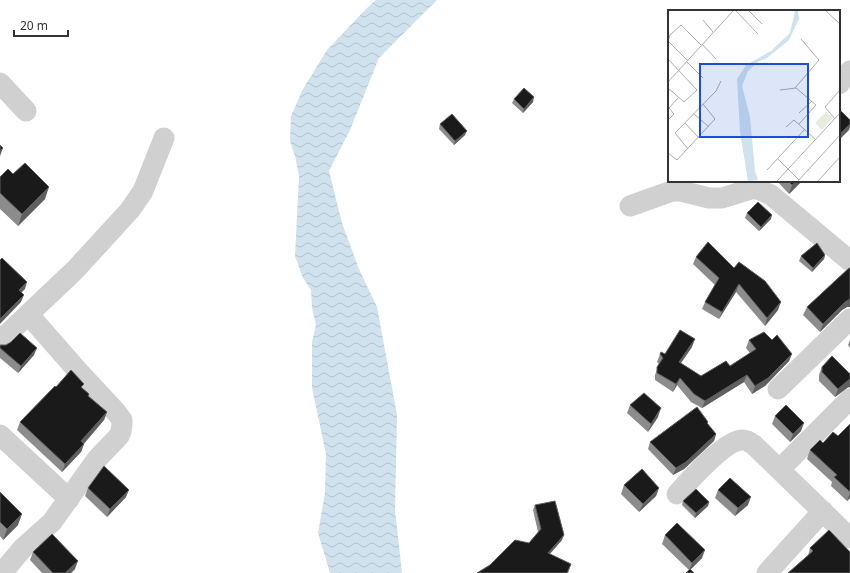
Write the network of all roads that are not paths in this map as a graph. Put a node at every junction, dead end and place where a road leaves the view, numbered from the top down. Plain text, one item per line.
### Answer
1 (850, 71) edge
2 (840, 83) edge
3 (0, 84) edge
4 (26, 111) dead end
5 (164, 138) dead end
6 (754, 185) edge
7 (630, 206) dead end
8 (850, 261) edge
9 (28, 314) junction
10 (850, 319) edge
11 (0, 342) edge
12 (778, 389) dead end
13 (850, 399) edge
14 (0, 436) edge
15 (780, 469) junction
16 (677, 494) dead end
17 (69, 499) junction
18 (823, 511) junction
19 (850, 538) edge
20 (2, 573) edge
21 (767, 573) edge

1 - 2 street
3 - 4 street
5 - 9 street
6 - 7 street
6 - 8 street
9 - 11 street
9 - 17 street
10 - 12 street
13 - 15 street
14 - 17 street
15 - 16 street
15 - 18 street
17 - 20 street
18 - 19 street
18 - 21 street

